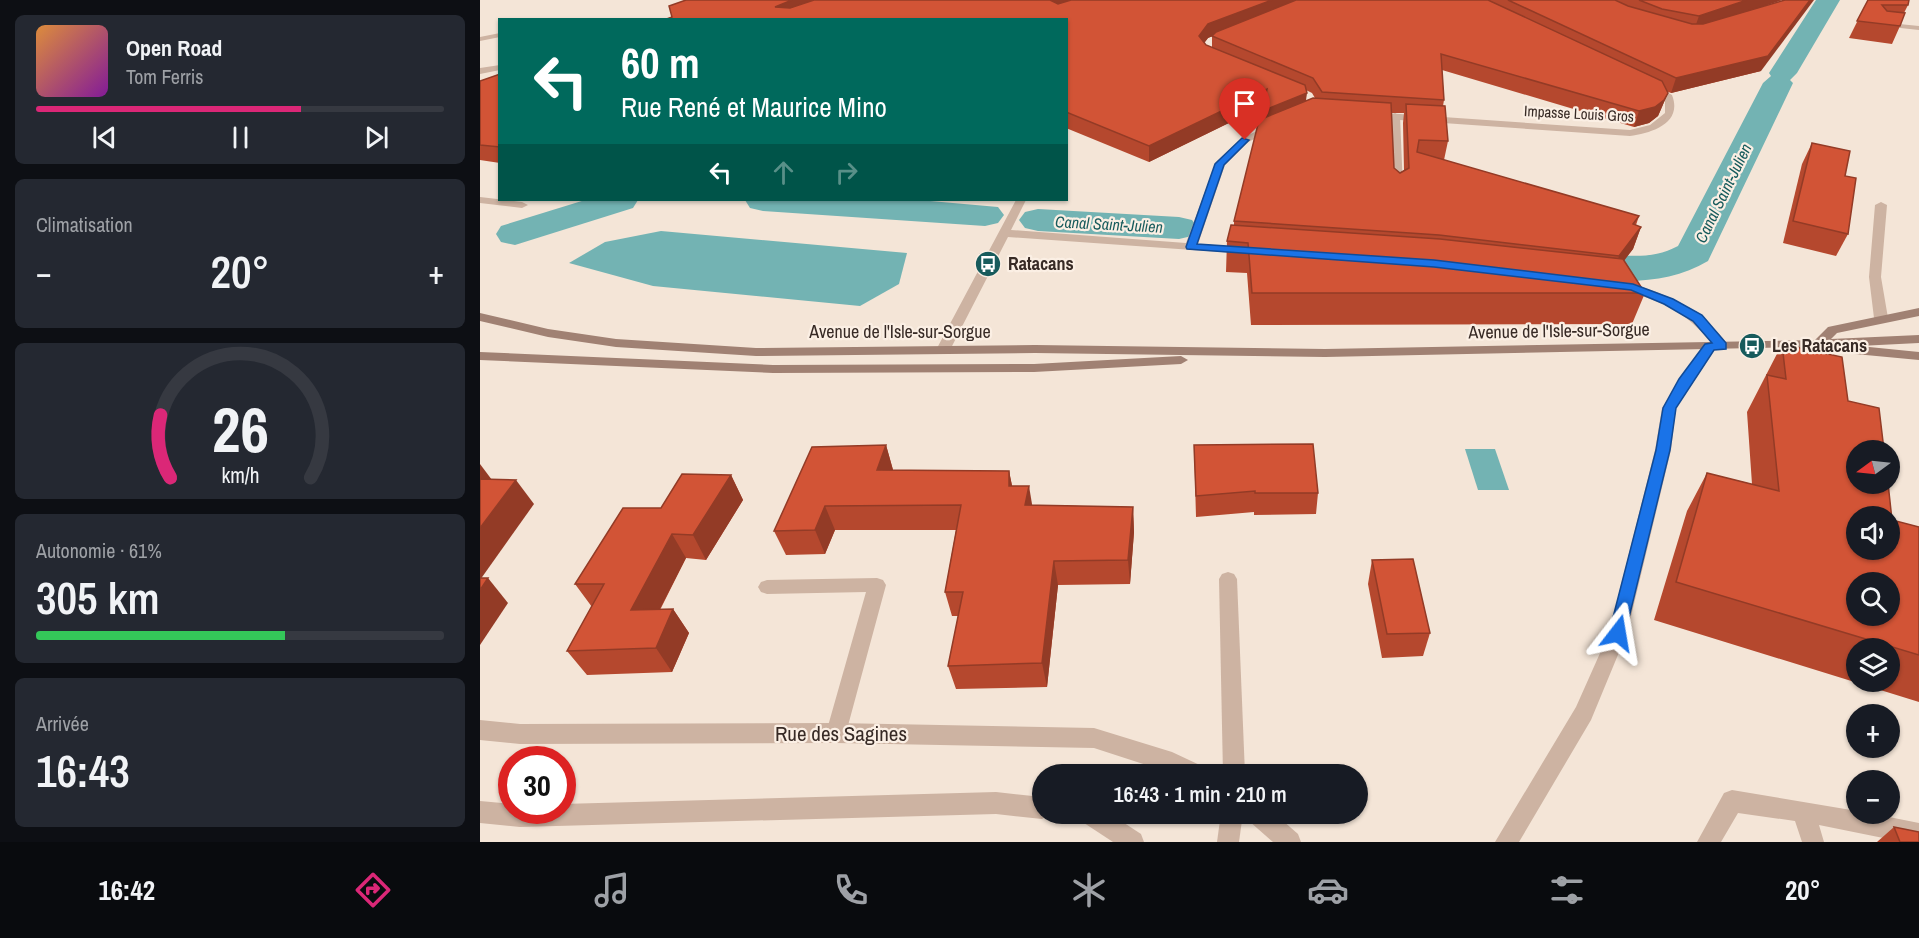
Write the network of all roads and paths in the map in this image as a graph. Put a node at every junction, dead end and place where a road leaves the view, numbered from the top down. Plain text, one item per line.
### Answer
1 (1879, 24) edge
2 (1919, 28) edge
3 (498, 35) edge
4 (480, 39) edge
5 (498, 68) edge
6 (480, 72) edge
7 (1642, 83) edge
8 (1363, 114) edge
9 (1395, 116) junction
10 (1282, 122) edge
11 (1398, 189) edge
12 (480, 200) edge
13 (1020, 201) edge
14 (522, 205) dead end
15 (1881, 205) dead end
16 (1004, 233) junction
17 (1191, 247) junction
18 (1259, 252) edge
19 (1611, 284) edge
20 (1919, 312) edge
21 (480, 317) edge
22 (1881, 318) junction
23 (1919, 339) edge
24 (1818, 344) junction
25 (1716, 346) junction
26 (1795, 346) junction
27 (943, 350) junction
28 (1324, 353) junction
29 (480, 356) edge
30 (1919, 356) edge
31 (1228, 579) dead end
32 (767, 588) dead end
33 (480, 730) edge
34 (836, 733) junction
35 (1176, 764) edge
36 (1234, 764) edge
37 (1032, 807) edge
38 (1803, 811) junction
39 (480, 812) edge
40 (1106, 824) edge
41 (1230, 824) edge
42 (1270, 824) edge
43 (1919, 834) edge
44 (1133, 842) edge
45 (1228, 842) edge
46 (1290, 842) edge
47 (1506, 842) edge
48 (1708, 842) edge
49 (1813, 842) edge

1 - 2 street
3 - 4 street
5 - 6 street
7 - 9 street, Impasse Louis Gros
8 - 9 street, Impasse Louis Gros
9 - 11 street
10 - 17 street
12 - 14 street
13 - 16 street
15 - 22 street
16 - 17 street
16 - 27 street
17 - 18 street
19 - 25 street
20 - 22 main road, Avenue de l'Isle-sur-Sorgue
21 - 27 main road, Avenue de l'Isle-sur-Sorgue
22 - 24 main road, Avenue de l'Isle-sur-Sorgue
23 - 24 main road, Avenue de l'Isle-sur-Sorgue
24 - 26 main road, Avenue de l'Isle-sur-Sorgue
25 - 26 main road, Avenue de l'Isle-sur-Sorgue
25 - 28 main road, Avenue de l'Isle-sur-Sorgue
25 - 47 street
26 - 30 main road, Avenue de l'Isle-sur-Sorgue
27 - 28 main road, Avenue de l'Isle-sur-Sorgue
28 - 29 main road, Avenue de l'Isle-sur-Sorgue
31 - 36 street
32 - 34 street
33 - 34 street, Rue des Sagines
34 - 35 street, Rue des Sagines
37 - 39 street
38 - 43 street
38 - 48 street
38 - 49 street
40 - 44 street
41 - 45 street
42 - 46 street

